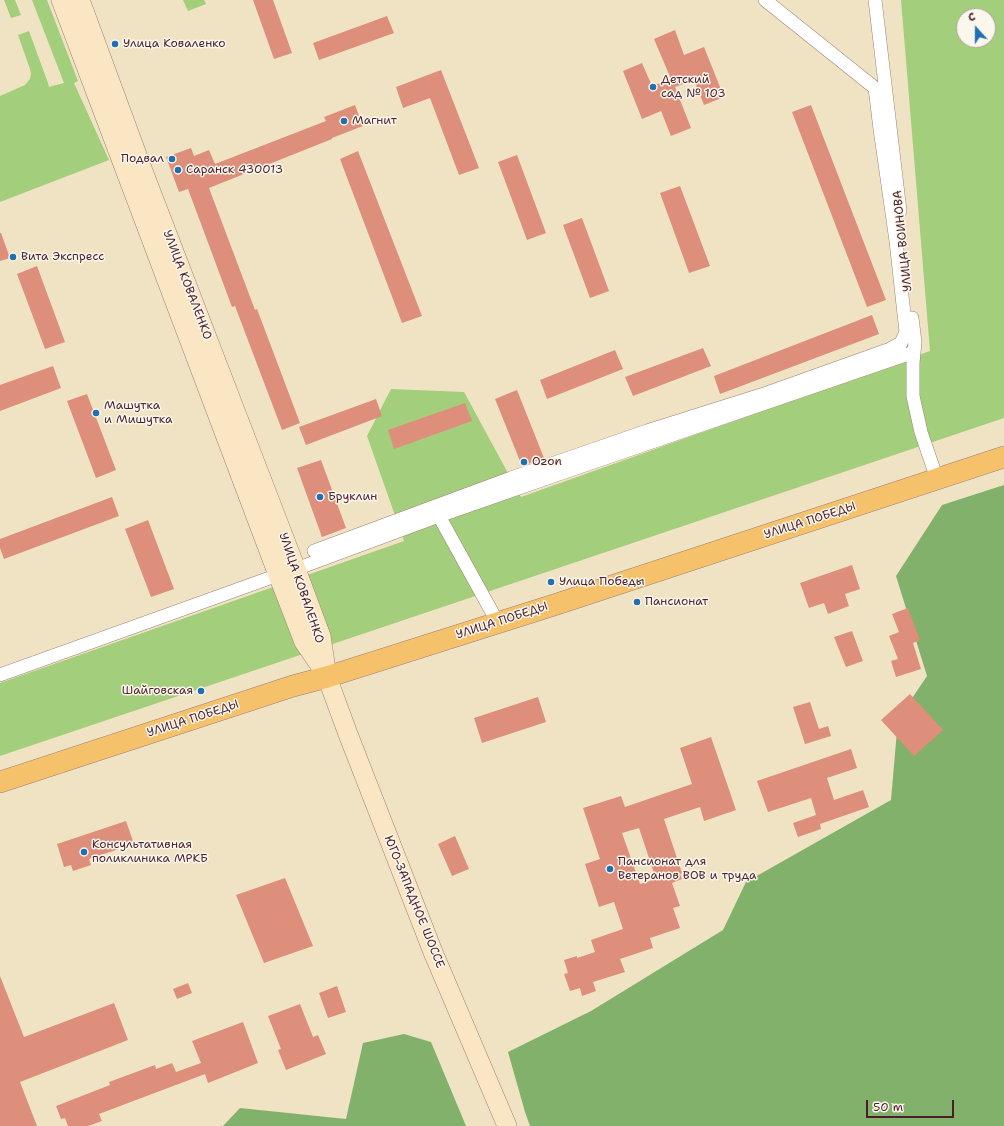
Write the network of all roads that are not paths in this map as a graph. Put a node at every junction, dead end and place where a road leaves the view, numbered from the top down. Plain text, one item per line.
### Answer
1 (61, 0) edge
2 (80, 0) edge
3 (765, 0) edge
4 (875, 0) edge
5 (128, 154) junction
6 (914, 352) junction
7 (1004, 457) edge
8 (937, 479) junction
9 (439, 516) junction
10 (314, 551) dead end
11 (296, 569) junction
12 (278, 575) junction
13 (498, 623) junction
14 (0, 675) edge
15 (327, 677) junction
16 (0, 782) edge
17 (507, 1126) edge

1 - 5 main road, УЛИЦА КОВАЛЕНКО
2 - 5 main road, УЛИЦА КОВАЛЕНКО
3 - 10 street
4 - 6 street, УЛИЦА ВОИНОВА
5 - 11 main road, УЛИЦА КОВАЛЕНКО
5 - 12 main road, УЛИЦА КОВАЛЕНКО
6 - 8 street, УЛИЦА ВОИНОВА
6 - 9 street
7 - 8 main road, УЛИЦА ПОБЕДЫ
8 - 13 main road, УЛИЦА ПОБЕДЫ
9 - 11 street
9 - 13 street
11 - 12 main road
11 - 15 main road, УЛИЦА КОВАЛЕНКО
12 - 14 street
12 - 15 main road, УЛИЦА КОВАЛЕНКО
13 - 15 main road, УЛИЦА ПОБЕДЫ
15 - 16 main road, УЛИЦА ПОБЕДЫ
15 - 17 main road, ЮГО-ЗАПАДНОЕ ШОССЕ

